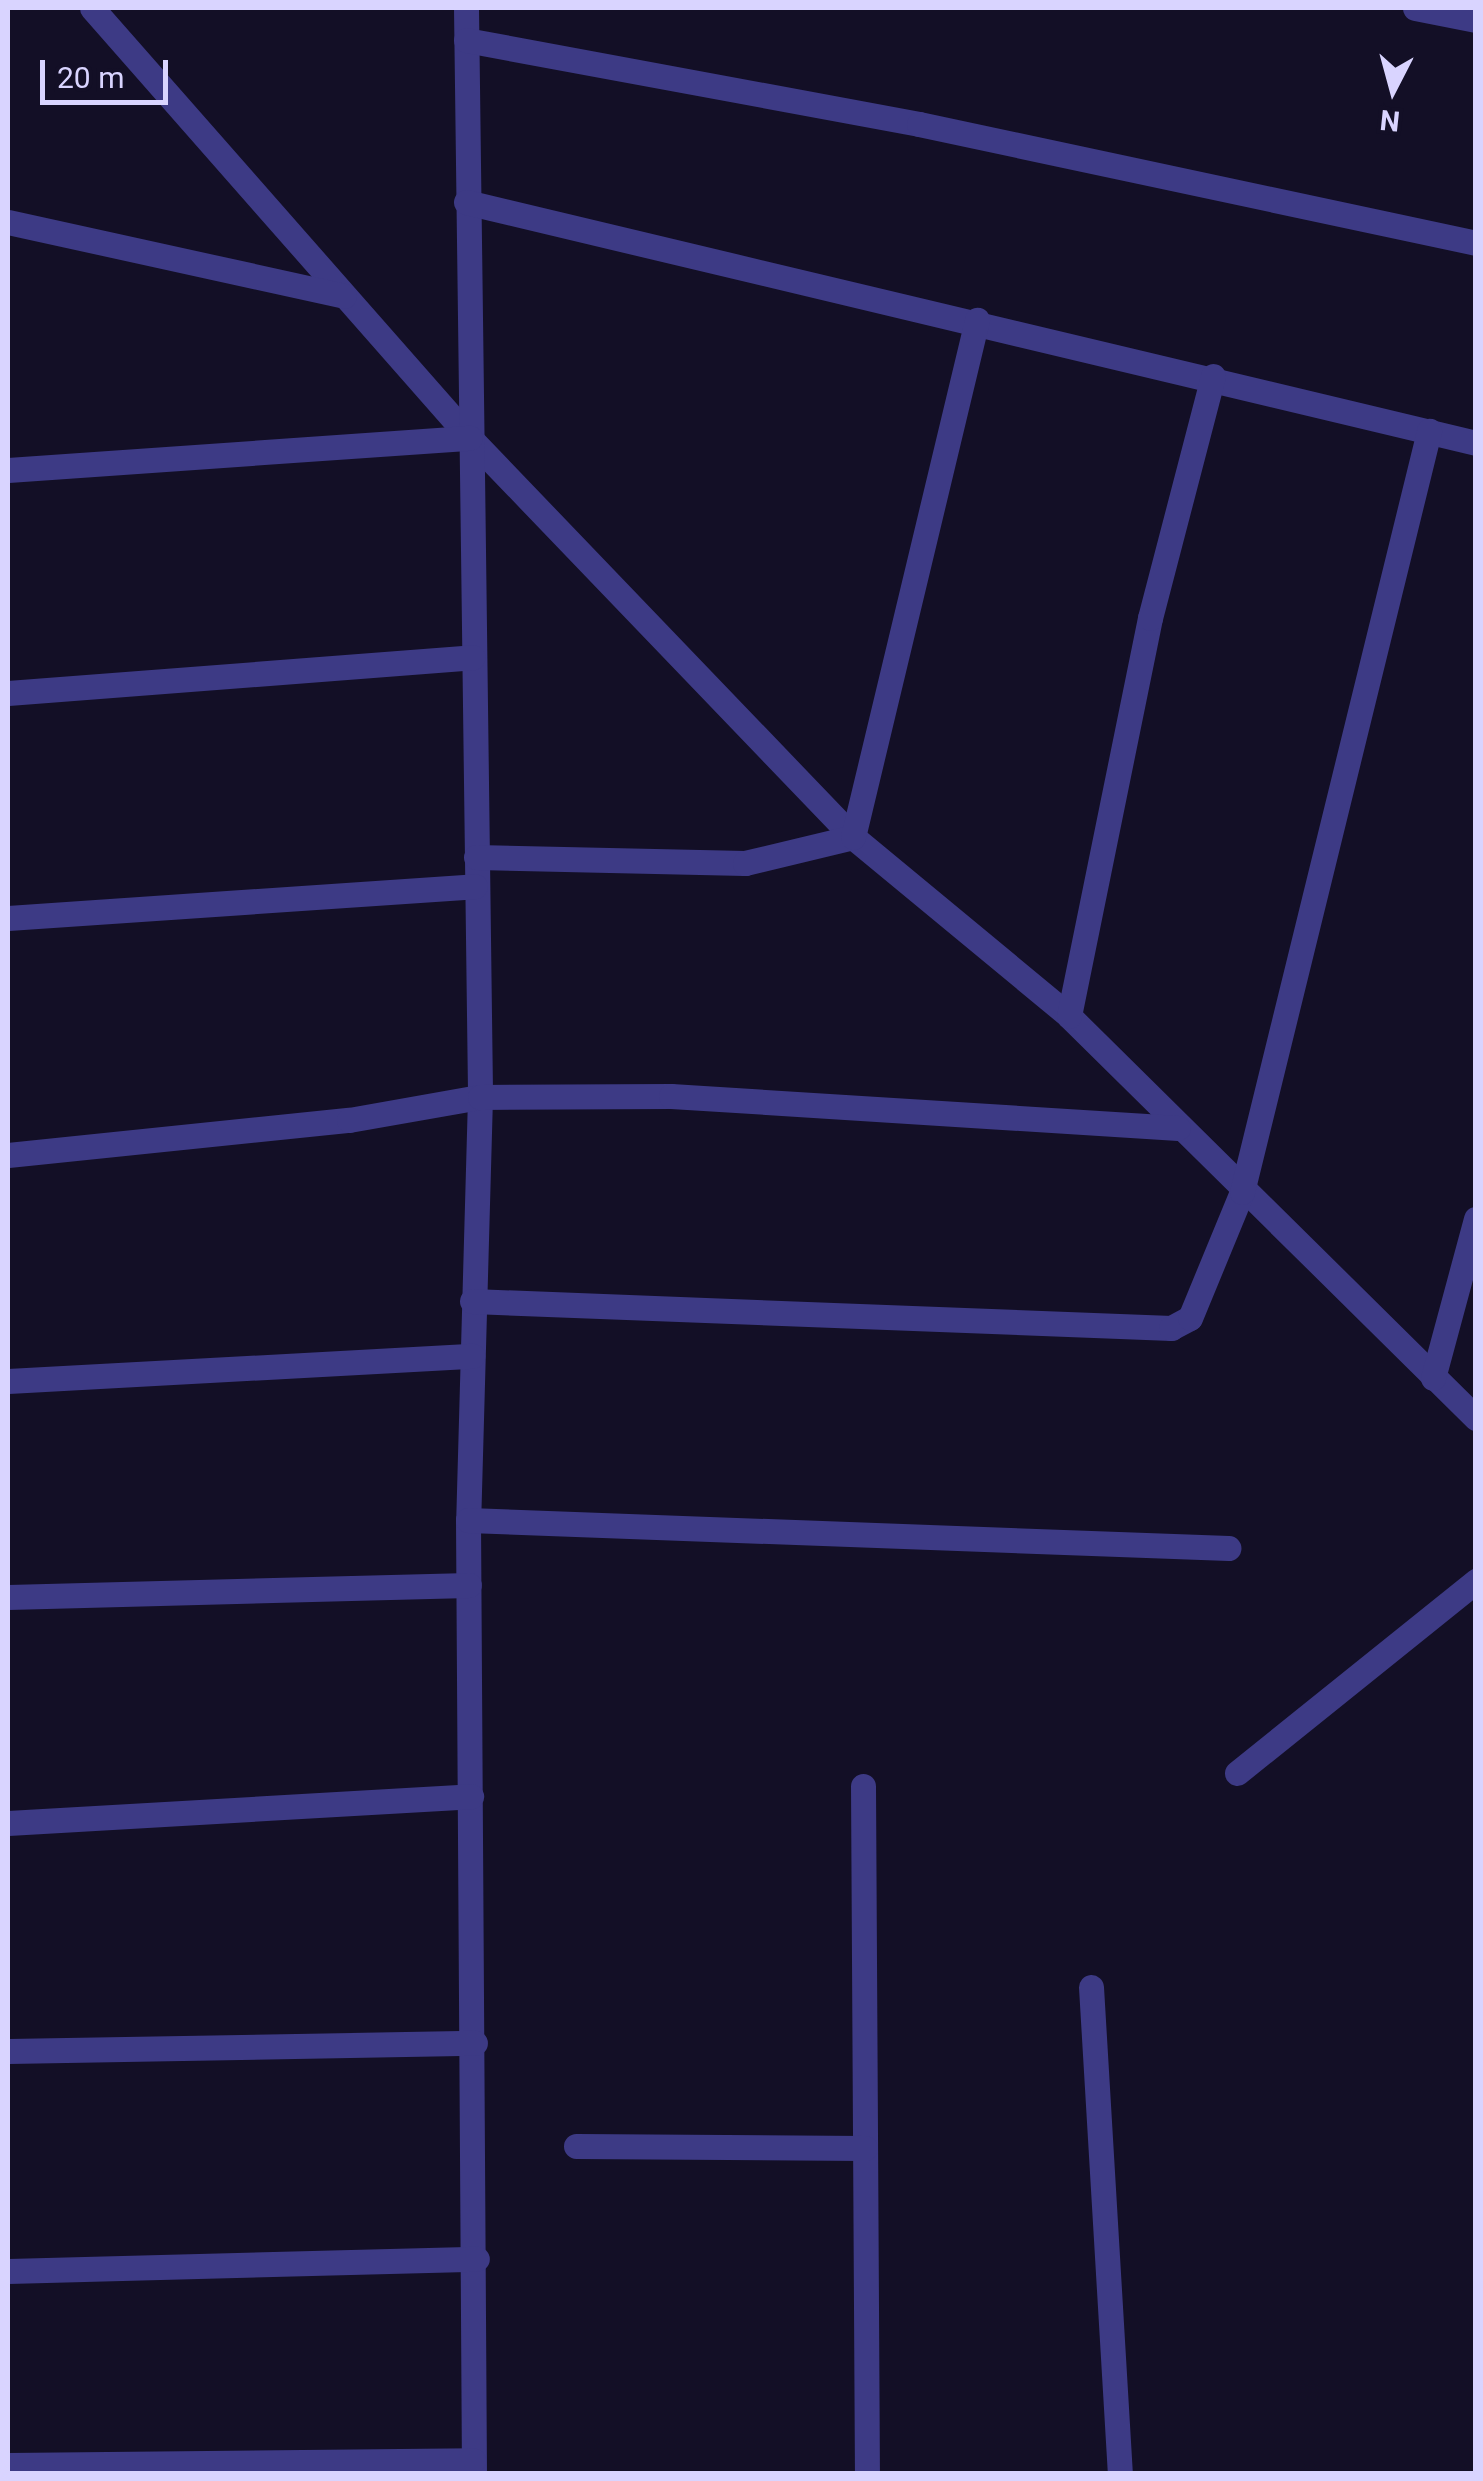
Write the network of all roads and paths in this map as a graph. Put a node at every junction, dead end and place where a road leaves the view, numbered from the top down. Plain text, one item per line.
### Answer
1 (92, 8) edge
2 (466, 8) edge
3 (1415, 8) edge
4 (1476, 20) edge
5 (466, 40) junction
6 (466, 202) junction
7 (8, 222) edge
8 (1476, 243) edge
9 (344, 296) junction
10 (976, 320) junction
11 (1213, 376) junction
12 (1429, 431) junction
13 (470, 438) junction
14 (1476, 444) edge
15 (8, 470) edge
16 (473, 657) junction
17 (8, 693) edge
18 (853, 837) junction
19 (476, 858) junction
20 (475, 886) junction
21 (8, 918) edge
22 (1070, 1016) junction
23 (480, 1097) junction
24 (1178, 1128) junction
25 (8, 1154) edge
26 (1242, 1192) junction
27 (1476, 1219) edge
28 (472, 1301) junction
29 (472, 1356) junction
30 (1433, 1378) junction
31 (8, 1381) edge
32 (1476, 1418) edge
33 (468, 1520) junction
34 (1228, 1548) dead end
35 (1476, 1581) edge
36 (469, 1585) junction
37 (8, 1597) edge
38 (1237, 1774) dead end
39 (863, 1786) dead end
40 (471, 1796) junction
41 (8, 1823) edge
42 (1090, 1987) dead end
43 (474, 2043) junction
44 (8, 2051) edge
45 (576, 2146) dead end
46 (865, 2148) junction
47 (477, 2259) junction
48 (8, 2271) edge
49 (8, 2465) edge
50 (474, 2467) edge
51 (867, 2474) edge
52 (1120, 2474) edge

1 - 9 street
2 - 5 street
3 - 4 street
5 - 6 street
5 - 8 street
6 - 10 street
6 - 13 street
7 - 9 street
9 - 13 street
10 - 11 street
10 - 18 street
11 - 12 street
11 - 22 street
12 - 14 street
12 - 26 street
13 - 15 street
13 - 16 street
13 - 18 street
16 - 17 street
16 - 19 street
18 - 19 street
18 - 22 street
19 - 20 street
20 - 21 street
20 - 23 street
22 - 24 street
23 - 24 street
23 - 25 street
23 - 28 street
24 - 26 street
26 - 28 street
26 - 30 street
27 - 30 street
28 - 29 street
29 - 31 street
29 - 33 street
30 - 32 street
33 - 34 street
33 - 36 street
35 - 38 street
36 - 37 street
36 - 40 street
39 - 46 street
40 - 41 street
40 - 43 street
42 - 52 street
43 - 44 street
43 - 47 street
45 - 46 street
46 - 51 street
47 - 48 street
47 - 50 street
49 - 50 street

